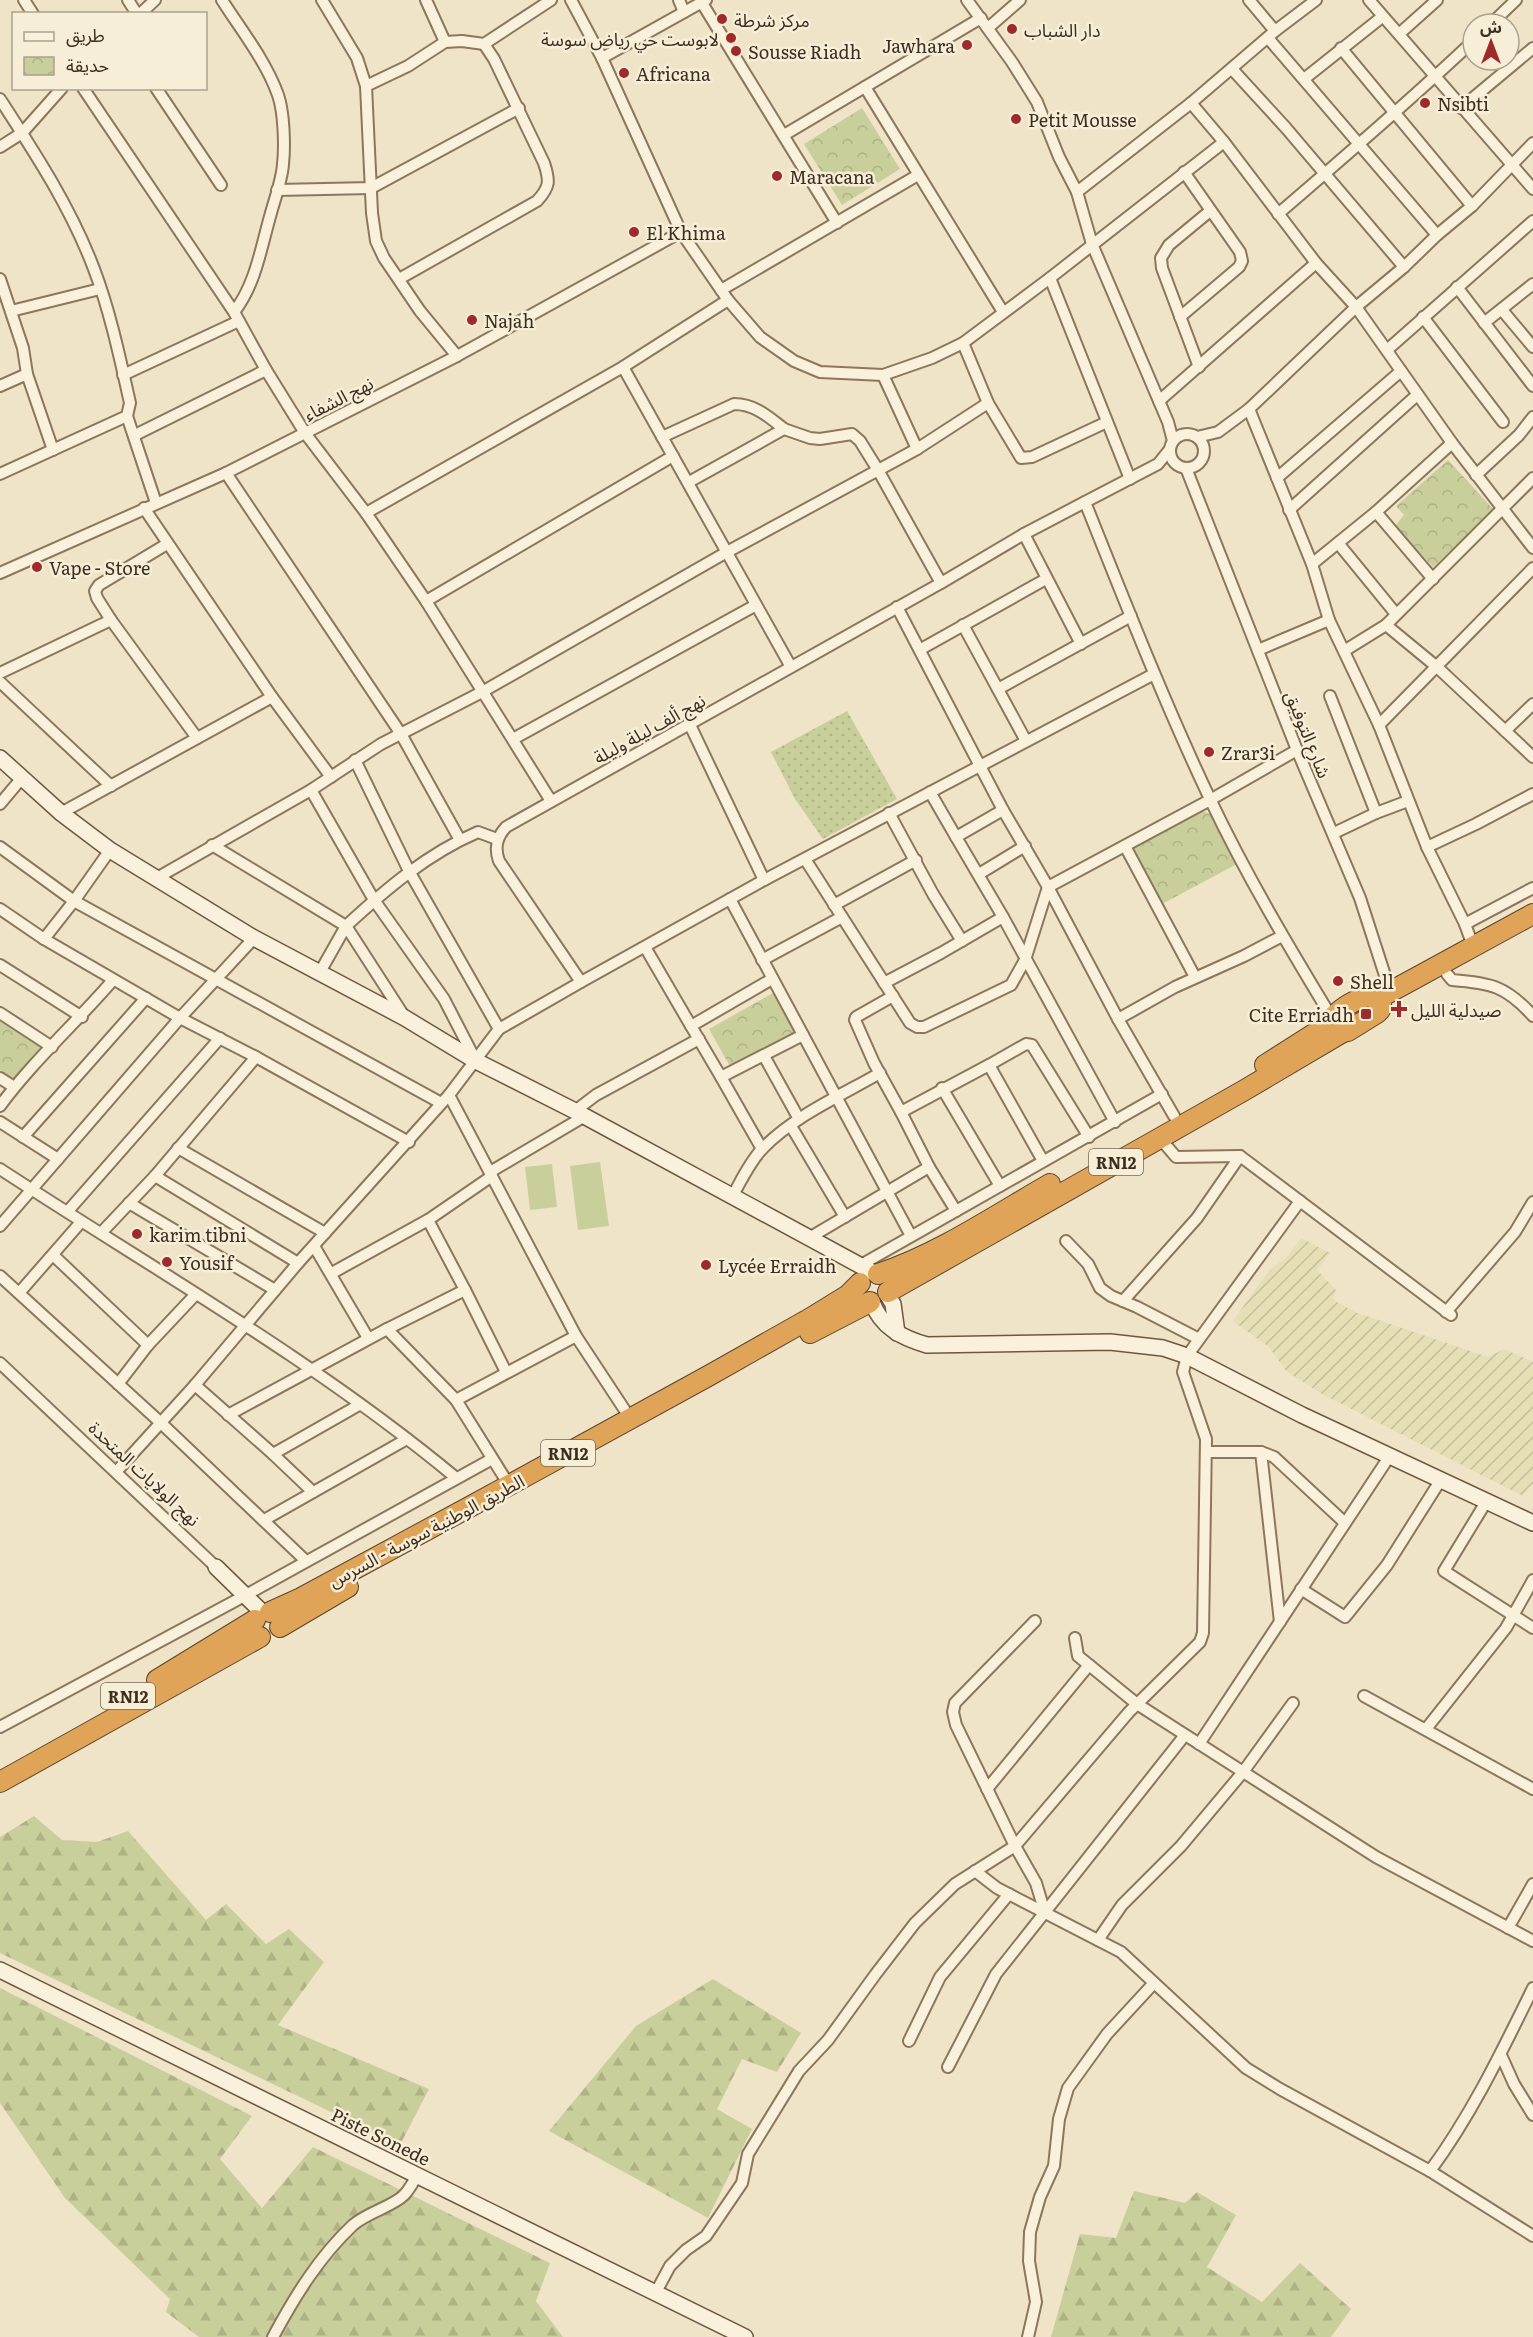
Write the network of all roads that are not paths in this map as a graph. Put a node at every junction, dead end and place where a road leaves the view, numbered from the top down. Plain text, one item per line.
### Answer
1 (128, 0) edge
2 (155, 0) edge
3 (222, 0) edge
4 (322, 0) edge
5 (426, 0) edge
6 (551, 0) edge
7 (571, 0) edge
8 (678, 0) edge
9 (1020, 0) edge
10 (1249, 0) edge
11 (1316, 0) edge
12 (1369, 0) edge
13 (1437, 0) edge
14 (1516, 0) edge
15 (704, 1) edge
16 (972, 2) edge
17 (137, 12) edge
18 (141, 12) edge
19 (684, 12) junction
20 (1504, 12) edge
21 (1382, 17) junction
22 (981, 18) junction
23 (988, 28) junction
24 (1272, 34) junction
25 (1399, 34) junction
26 (445, 42) junction
27 (484, 44) junction
28 (1341, 48) junction
29 (1533, 48) edge
30 (1461, 52) edge
31 (602, 58) junction
32 (1232, 69) junction
33 (1435, 77) junction
34 (1304, 79) junction
35 (366, 86) junction
36 (865, 87) junction
37 (60, 90) edge
38 (84, 90) edge
39 (157, 90) edge
40 (0, 99) edge
41 (1191, 103) junction
42 (519, 108) junction
43 (1461, 108) junction
44 (1395, 113) junction
45 (22, 133) junction
46 (784, 135) junction
47 (1224, 142) junction
48 (1358, 143) junction
49 (1533, 143) edge
50 (0, 147) edge
51 (1512, 165) junction
52 (1184, 172) junction
53 (1325, 173) junction
54 (918, 175) junction
55 (221, 185) dead end
56 (371, 188) junction
57 (1533, 189) edge
58 (277, 190) junction
59 (1077, 192) junction
60 (1472, 206) junction
61 (1210, 211) junction
62 (1278, 214) junction
63 (1533, 221) edge
64 (837, 223) junction
65 (681, 232) junction
66 (1437, 235) junction
67 (1092, 244) junction
68 (1316, 264) junction
69 (1404, 267) junction
70 (1050, 278) junction
71 (0, 279) edge
72 (399, 279) junction
73 (1533, 284) edge
74 (1457, 287) junction
75 (100, 289) junction
76 (721, 290) junction
77 (728, 300) junction
78 (1356, 307) junction
79 (1502, 310) junction
80 (11, 311) junction
81 (1003, 312) junction
82 (237, 316) junction
83 (1180, 317) junction
84 (1423, 317) junction
85 (1484, 323) junction
86 (963, 343) junction
87 (1533, 347) edge
88 (1387, 350) junction
89 (457, 356) junction
90 (623, 367) junction
91 (1199, 367) junction
92 (266, 370) junction
93 (1401, 371) junction
94 (27, 374) junction
95 (123, 375) junction
96 (884, 375) junction
97 (0, 386) edge
98 (1533, 386) edge
99 (1417, 394) junction
100 (1159, 401) junction
101 (988, 403) junction
102 (1249, 409) junction
103 (127, 416) junction
104 (1533, 417) edge
105 (1107, 422) junction
106 (1168, 422) junction
107 (1503, 422) dead end
108 (784, 429) junction
109 (1218, 432) junction
110 (305, 433) junction
111 (135, 435) junction
112 (1193, 435) junction
113 (662, 437) junction
114 (1452, 443) junction
115 (1171, 445) junction
116 (917, 449) junction
117 (53, 450) junction
118 (672, 456) junction
119 (1203, 456) junction
120 (1158, 464) junction
121 (1181, 466) junction
122 (878, 470) junction
123 (226, 473) junction
124 (0, 474) edge
125 (1476, 475) junction
126 (1277, 478) junction
127 (1533, 478) edge
128 (1130, 479) junction
129 (688, 482) junction
130 (1193, 490) junction
131 (1085, 502) junction
132 (156, 503) junction
133 (144, 508) junction
134 (1289, 510) junction
135 (1503, 510) junction
136 (1376, 512) junction
137 (366, 513) junction
138 (1024, 534) junction
139 (1338, 543) junction
140 (167, 544) junction
141 (1533, 548) edge
142 (727, 552) junction
143 (1312, 564) junction
144 (1533, 568) edge
145 (0, 573) edge
146 (1046, 579) junction
147 (1433, 579) junction
148 (941, 583) junction
149 (426, 601) junction
150 (756, 605) junction
151 (897, 607) junction
152 (1396, 614) junction
153 (1131, 616) junction
154 (111, 620) junction
155 (1329, 620) junction
156 (963, 625) junction
157 (1386, 625) junction
158 (1081, 644) junction
159 (921, 649) junction
160 (1258, 650) junction
161 (1344, 651) junction
162 (791, 667) junction
163 (1437, 667) junction
164 (0, 673) edge
165 (1154, 674) junction
166 (0, 682) edge
167 (998, 689) junction
168 (482, 692) junction
169 (1330, 696) dead end
170 (272, 697) junction
171 (1533, 704) edge
172 (690, 725) junction
173 (1380, 725) junction
174 (1505, 731) junction
175 (401, 734) junction
176 (197, 738) junction
177 (513, 739) junction
178 (1026, 741) junction
179 (1297, 750) junction
180 (1533, 757) edge
181 (0, 758) edge
182 (355, 760) junction
183 (981, 764) junction
184 (331, 777) junction
185 (21, 779) junction
186 (111, 786) junction
187 (311, 790) junction
188 (930, 792) junction
189 (1533, 794) edge
190 (1210, 800) junction
191 (551, 801) junction
192 (1408, 801) junction
193 (0, 804) edge
194 (1003, 810) junction
195 (61, 813) junction
196 (890, 813) junction
197 (1376, 813) junction
198 (1334, 833) junction
199 (956, 837) junction
200 (497, 839) junction
201 (460, 840) junction
202 (212, 845) junction
203 (1025, 846) junction
204 (1125, 846) junction
205 (1427, 846) junction
206 (0, 848) edge
207 (110, 850) junction
208 (805, 859) junction
209 (915, 860) junction
210 (409, 871) junction
211 (979, 874) junction
212 (155, 879) junction
213 (764, 880) junction
214 (1048, 887) junction
215 (1533, 888) edge
216 (730, 899) junction
217 (374, 900) junction
218 (74, 901) junction
219 (834, 905) junction
220 (2, 914) edge
221 (1533, 914) edge
222 (842, 917) junction
223 (1003, 917) junction
224 (1465, 924) junction
225 (346, 926) junction
226 (1533, 926) edge
227 (1282, 936) junction
228 (254, 938) junction
229 (44, 939) junction
230 (962, 941) junction
231 (1473, 946) junction
232 (645, 947) junction
233 (762, 960) junction
234 (1025, 960) junction
235 (0, 965) edge
236 (320, 972) junction
237 (1447, 974) junction
238 (1195, 977) junction
239 (218, 979) junction
240 (772, 979) junction
241 (113, 980) junction
242 (581, 982) junction
243 (884, 982) junction
244 (893, 996) junction
245 (146, 998) junction
246 (1383, 1000) junction
247 (0, 1013) edge
248 (1533, 1016) edge
249 (82, 1017) junction
250 (180, 1018) junction
251 (405, 1018) junction
252 (1118, 1018) junction
253 (1335, 1024) junction
254 (691, 1026) junction
255 (499, 1029) junction
256 (803, 1035) junction
257 (220, 1038) junction
258 (699, 1039) junction
259 (52, 1047) junction
260 (764, 1056) junction
261 (256, 1057) junction
262 (476, 1061) junction
263 (989, 1065) junction
264 (880, 1073) junction
265 (721, 1077) junction
266 (0, 1078) edge
267 (14, 1087) junction
268 (942, 1088) junction
269 (449, 1095) junction
270 (1162, 1095) junction
271 (837, 1099) junction
272 (441, 1103) junction
273 (0, 1106) edge
274 (901, 1112) junction
275 (580, 1114) junction
276 (1174, 1116) junction
277 (0, 1122) edge
278 (1115, 1122) junction
279 (795, 1123) junction
280 (23, 1137) junction
281 (1089, 1137) junction
282 (1159, 1137) junction
283 (408, 1142) junction
284 (178, 1148) junction
285 (762, 1149) junction
286 (1240, 1156) junction
287 (58, 1159) junction
288 (1043, 1161) junction
289 (929, 1167) junction
290 (0, 1169) edge
291 (491, 1174) junction
292 (155, 1176) junction
293 (1000, 1186) junction
294 (33, 1190) junction
295 (888, 1193) junction
296 (732, 1197) junction
297 (1300, 1201) junction
298 (1533, 1202) edge
299 (129, 1203) junction
300 (68, 1211) junction
301 (956, 1211) junction
302 (845, 1217) junction
303 (428, 1220) junction
304 (81, 1222) junction
305 (0, 1226) edge
306 (100, 1233) junction
307 (324, 1233) junction
308 (911, 1236) junction
309 (809, 1238) junction
310 (1066, 1241) dead end
311 (314, 1246) junction
312 (52, 1254) junction
313 (298, 1263) junction
314 (332, 1274) junction
315 (0, 1276) edge
316 (866, 1276) junction
317 (275, 1290) junction
318 (465, 1290) junction
319 (19, 1293) junction
320 (196, 1294) junction
321 (879, 1297) junction
322 (1123, 1301) junction
323 (245, 1326) junction
324 (387, 1329) junction
325 (576, 1336) junction
326 (368, 1338) junction
327 (1199, 1339) junction
328 (148, 1345) junction
329 (1187, 1356) junction
330 (0, 1363) edge
331 (311, 1370) junction
332 (506, 1372) junction
333 (118, 1384) junction
334 (195, 1385) junction
335 (456, 1400) junction
336 (359, 1405) junction
337 (228, 1415) junction
338 (630, 1418) junction
339 (161, 1423) junction
340 (407, 1439) junction
341 (1206, 1452) junction
342 (1261, 1452) junction
343 (273, 1454) junction
344 (1389, 1457) junction
345 (492, 1458) junction
346 (116, 1472) junction
347 (455, 1478) junction
348 (1440, 1481) junction
349 (509, 1485) junction
350 (313, 1492) junction
351 (1486, 1502) junction
352 (264, 1520) junction
353 (1345, 1523) junction
354 (1533, 1523) edge
355 (306, 1561) junction
356 (216, 1567) joint
357 (1533, 1580) edge
358 (1301, 1589) junction
359 (244, 1595) junction
360 (1513, 1616) junction
361 (265, 1621) junction
362 (1035, 1621) dead end
363 (1280, 1622) junction
364 (1533, 1628) edge
365 (1075, 1638) dead end
366 (1089, 1665) junction
367 (1364, 1696) dead end
368 (1137, 1704) junction
369 (1293, 1704) dead end
370 (0, 1727) edge
371 (1426, 1730) junction
372 (1185, 1735) junction
373 (1199, 1744) junction
374 (0, 1769) edge
375 (1243, 1772) junction
376 (0, 1782) edge
377 (987, 1789) junction
378 (1533, 1789) edge
379 (1015, 1846) junction
380 (975, 1871) junction
381 (1533, 1884) edge
382 (1009, 1894) junction
383 (1044, 1913) junction
384 (1508, 1928) junction
385 (1098, 1940) junction
386 (1533, 1941) edge
387 (0, 1970) edge
388 (1154, 1983) junction
389 (1533, 1988) edge
390 (909, 2041) dead end
391 (1501, 2055) junction
392 (948, 2067) dead end
393 (1533, 2115) edge
394 (1430, 2171) junction
395 (417, 2176) junction
396 (1533, 2236) edge
397 (656, 2292) junction
398 (273, 2337) edge
399 (745, 2337) edge
400 (1028, 2337) edge

1 - 17 street
2 - 18 street
3 - 58 street
4 - 35 street
5 - 26 street
6 - 27 street
7 - 31 street
8 - 19 street
9 - 23 street
10 - 24 street
11 - 24 street
12 - 21 street
13 - 25 street
14 - 20 street
15 - 19 street
15 - 46 street
16 - 22 street
19 - 31 street
21 - 25 street
21 - 28 street
22 - 23 street
22 - 36 street
23 - 59 street
24 - 32 street
24 - 34 street
25 - 33 street
26 - 27 street
26 - 35 street
27 - 42 street
28 - 34 street
28 - 44 street
29 - 43 street
30 - 33 street
31 - 65 street
32 - 41 street
32 - 53 street
33 - 43 street
33 - 44 street
34 - 48 street
35 - 56 street
36 - 46 street
36 - 54 street
37 - 45 street
38 - 82 street
39 - 55 street
40 - 45 street
41 - 47 street
41 - 59 street
42 - 56 street
42 - 72 street
43 - 51 street
44 - 48 street
44 - 60 street
45 - 50 street
45 - 75 street
46 - 64 street
47 - 52 street
47 - 62 street
48 - 53 street
48 - 66 street
49 - 51 street
51 - 57 street
51 - 60 street
52 - 61 street
52 - 67 street
53 - 62 street
53 - 69 street
54 - 64 street
54 - 81 street
56 - 58 street
56 - 72 street
58 - 82 street
59 - 67 street
60 - 66 street
61 - 83 street
61 - 83 street
62 - 68 street
63 - 74 street
64 - 76 street
65 - 76 street
65 - 89 street, نهج الشفاء
66 - 69 street
67 - 70 street
67 - 100 street
68 - 78 street
68 - 91 street
69 - 78 street
70 - 81 street
70 - 105 street
71 - 80 street
72 - 89 street
73 - 79 street
74 - 84 street
74 - 85 street
75 - 80 street
75 - 95 street
76 - 77 street
77 - 90 street
77 - 96 street
78 - 88 street
78 - 102 street
79 - 85 street
79 - 87 street
80 - 94 street
81 - 86 street
82 - 92 street
82 - 95 street
83 - 91 street
84 - 88 street
84 - 107 street
85 - 98 street
86 - 96 street
86 - 101 street
88 - 93 street
89 - 110 street, نهج الشفاء
90 - 113 street
90 - 137 street
91 - 100 street
92 - 110 street
92 - 111 street
93 - 99 street
93 - 126 street
94 - 97 street
94 - 117 street
95 - 103 street
96 - 116 street
99 - 114 street
99 - 134 street
100 - 106 street
101 - 105 street
101 - 116 street
102 - 109 street
102 - 126 street
103 - 111 street
103 - 117 street
104 - 125 street
105 - 128 street
106 - 112 street
106 - 115 street
108 - 113 street
108 - 122 street
108 - 129 street
109 - 112 street
109 - 119 street
110 - 123 street, نهج الشفاء
110 - 137 street
111 - 132 street
112 - 115 street
112 - 119 street
113 - 118 street
114 - 125 street
114 - 136 street
115 - 120 street
115 - 121 street
116 - 122 street
117 - 124 street
118 - 129 street
118 - 149 street
119 - 121 street
119 - 130 street
120 - 121 street
120 - 128 street, نهج ألف ليلة وليلة
121 - 130 street, شارع التوفيق
122 - 142 street
122 - 148 street
123 - 132 street, نهج الشفاء
123 - 175 street
125 - 135 street
126 - 134 street
127 - 135 street
128 - 131 street, نهج ألف ليلة وليلة
129 - 142 street
130 - 160 street, شارع التوفيق
131 - 138 street, نهج ألف ليلة وليلة
131 - 153 street
132 - 133 street, نهج الشفاء
133 - 140 street
133 - 145 street, نهج الشفاء
134 - 143 street
135 - 141 street
135 - 147 street
136 - 139 street
136 - 147 street
137 - 149 street
138 - 146 street
138 - 148 street, نهج ألف ليلة وليلة
139 - 143 street
139 - 152 street
140 - 154 street
140 - 170 street
142 - 150 street
142 - 168 street
143 - 155 street
144 - 163 street
146 - 156 street
146 - 158 street
147 - 152 street
148 - 151 street, نهج ألف ليلة وليلة
149 - 168 street
150 - 162 street
150 - 177 street
151 - 159 street
151 - 162 street, نهج ألف ليلة وليلة
152 - 157 street
153 - 158 street
153 - 165 street
154 - 164 street
154 - 176 street
155 - 160 street
155 - 161 street
156 - 159 street
156 - 167 street
157 - 161 street
157 - 163 street
158 - 167 street
159 - 183 street
160 - 179 street, شارع التوفيق
161 - 173 street
162 - 172 street, نهج ألف ليلة وليلة
163 - 173 street
163 - 174 street
165 - 178 street
165 - 190 street
166 - 186 street
167 - 178 street
168 - 175 street
168 - 177 street
169 - 197 street
170 - 176 street
170 - 184 street
171 - 174 street
172 - 191 street, نهج ألف ليلة وليلة
172 - 213 street
173 - 192 street
174 - 180 street
175 - 182 street
175 - 201 street
176 - 186 street
177 - 191 street
178 - 183 street
179 - 190 street
179 - 198 street, شارع التوفيق
181 - 185 street
182 - 184 street
182 - 210 street
183 - 188 street
183 - 194 street
184 - 187 street
185 - 193 street
185 - 195 street
186 - 195 street
187 - 202 street
187 - 217 street
188 - 196 street
188 - 199 street
189 - 205 street
190 - 204 street
190 - 227 street
191 - 200 street, نهج ألف ليلة وليلة
192 - 197 street
192 - 205 street
194 - 199 street
194 - 203 street
195 - 207 street
196 - 208 street
196 - 209 street
197 - 198 street
198 - 246 street, شارع التوفيق
199 - 211 street
200 - 201 street
200 - 242 street
201 - 210 street
202 - 212 street
202 - 225 street
203 - 211 street
203 - 214 street
204 - 214 street
204 - 238 street
205 - 224 street
206 - 218 street
207 - 212 street
207 - 218 street
208 - 213 street
208 - 219 street
209 - 219 street
209 - 230 street
210 - 217 street
210 - 255 street
211 - 223 street
212 - 228 street
213 - 216 street
214 - 234 street
214 - 252 street
215 - 224 street
216 - 232 street
216 - 233 street
217 - 225 street
217 - 262 street
218 - 229 street
218 - 239 street
219 - 222 street
220 - 229 street
221 - 231 highway, RN12
222 - 233 street
222 - 243 street
223 - 230 street
223 - 234 street
224 - 231 street
225 - 236 street
225 - 251 street
226 - 237 highway, RN12
227 - 238 street
227 - 253 street
228 - 236 street
228 - 239 street
229 - 241 street
230 - 243 street
231 - 246 highway, RN12
232 - 242 street
232 - 254 street
233 - 240 street
234 - 244 street
234 - 278 street
235 - 249 street
236 - 251 street
237 - 246 highway, RN12
237 - 248 street
238 - 252 street
239 - 250 street
239 - 272 street
240 - 254 street
240 - 256 street
241 - 245 street
241 - 249 street
242 - 255 street
243 - 244 street
244 - 264 street
245 - 250 street
245 - 280 street
246 - 253 highway, RN12
247 - 259 street
249 - 259 street
250 - 257 street
250 - 287 street
251 - 262 street
252 - 270 street
253 - 276 highway, الطريق الوطنية سوسة - السرس / RN12
253 - 282 highway, الطريق الوطنية سوسة - السرس / RN12
254 - 258 street
255 - 262 street
256 - 260 street
256 - 271 street
257 - 261 street
257 - 300 street
258 - 265 street
258 - 275 street
259 - 267 street
260 - 265 street
260 - 279 street
261 - 283 street
261 - 284 street
262 - 269 street
262 - 275 street
263 - 268 street
263 - 281 street
263 - 288 street
264 - 271 street
264 - 274 street
265 - 285 street
266 - 267 street
267 - 273 street
268 - 274 street
268 - 293 street
269 - 272 street
269 - 291 street
270 - 276 street
270 - 278 street
271 - 279 street
271 - 295 street
272 - 283 street
274 - 289 street
275 - 291 street
275 - 296 street
276 - 316 highway, الطريق الوطنية سوسة - السرس / RN12
277 - 280 street
278 - 281 street
279 - 285 street
279 - 302 street
280 - 287 street
281 - 288 street
282 - 286 street
282 - 321 highway, الطريق الوطنية سوسة - السرس / RN12
283 - 307 street
284 - 292 street
284 - 307 street
285 - 296 street
286 - 297 street
286 - 322 street
287 - 294 street
288 - 293 street
289 - 295 street
289 - 301 street
290 - 294 street
291 - 303 street
291 - 325 street
292 - 299 street
292 - 313 street
293 - 301 street
294 - 300 street
294 - 305 street
295 - 302 street
295 - 308 street
296 - 309 street
297 - 298 street
297 - 327 street
299 - 306 street
299 - 317 street
300 - 304 street
301 - 308 street
302 - 309 street
303 - 314 street
303 - 318 street
304 - 306 street
304 - 312 street
306 - 320 street
307 - 311 street
308 - 316 street
309 - 316 street
310 - 322 street
311 - 313 street
311 - 314 street
312 - 319 street
312 - 328 street
313 - 317 street
314 - 326 street
315 - 319 street
316 - 321 highway
316 - 338 highway, الطريق الوطنية سوسة - السرس / RN12
317 - 323 street
318 - 324 street
318 - 332 street
319 - 333 street
320 - 323 street
320 - 328 street
321 - 329 street
321 - 361 highway, الطريق الوطنية سوسة - السرس / RN12
322 - 327 street
323 - 331 street
323 - 334 street
324 - 326 street
324 - 335 street
325 - 332 street
325 - 338 street
326 - 331 street
327 - 329 street
328 - 333 street
329 - 341 street
329 - 344 street
330 - 346 street, نهج الولايات المتحدة
331 - 336 street
331 - 337 street
332 - 335 street
333 - 339 street
334 - 337 street
334 - 339 street
335 - 345 street
336 - 340 street
336 - 343 street
337 - 343 street
338 - 349 highway, الطريق الوطنية سوسة - السرس / RN12
339 - 346 street
339 - 352 street
340 - 347 street
340 - 350 street
341 - 342 street
341 - 368 street
342 - 353 street
342 - 363 street
343 - 350 street
344 - 348 street
344 - 353 street
345 - 347 street
345 - 349 street
346 - 356 street, نهج الولايات المتحدة
347 - 355 street
348 - 351 street
348 - 358 street
349 - 361 highway, الطريق الوطنية سوسة - السرس / RN12
350 - 352 street
351 - 354 street
351 - 360 street
352 - 355 street
353 - 358 street
355 - 359 street
356 - 359 street, نهج الولايات المتحدة
357 - 360 street
358 - 363 street
359 - 361 street, نهج الولايات المتحدة
359 - 370 street
360 - 364 street
360 - 371 street
361 - 374 highway, الطريق الوطنية سوسة - السرس / RN12
361 - 376 highway, الطريق الوطنية سوسة - السرس / RN12
362 - 377 street
363 - 373 street
365 - 366 street
366 - 368 street
366 - 377 street
367 - 371 street
368 - 372 street
368 - 379 street
369 - 375 street
371 - 378 street
372 - 373 street
372 - 383 street
373 - 375 street
375 - 384 street
375 - 385 street
377 - 379 street
379 - 380 street
379 - 383 street
380 - 382 street
380 - 397 street
381 - 384 street
382 - 383 street
382 - 390 street
383 - 385 street
383 - 392 street
384 - 386 street
385 - 388 street
387 - 395 street, Piste Sonede
388 - 394 street
388 - 400 street
389 - 391 street
391 - 393 street
391 - 394 street
394 - 396 street
395 - 397 street, Piste Sonede
395 - 398 street
397 - 399 street, Piste Sonede

